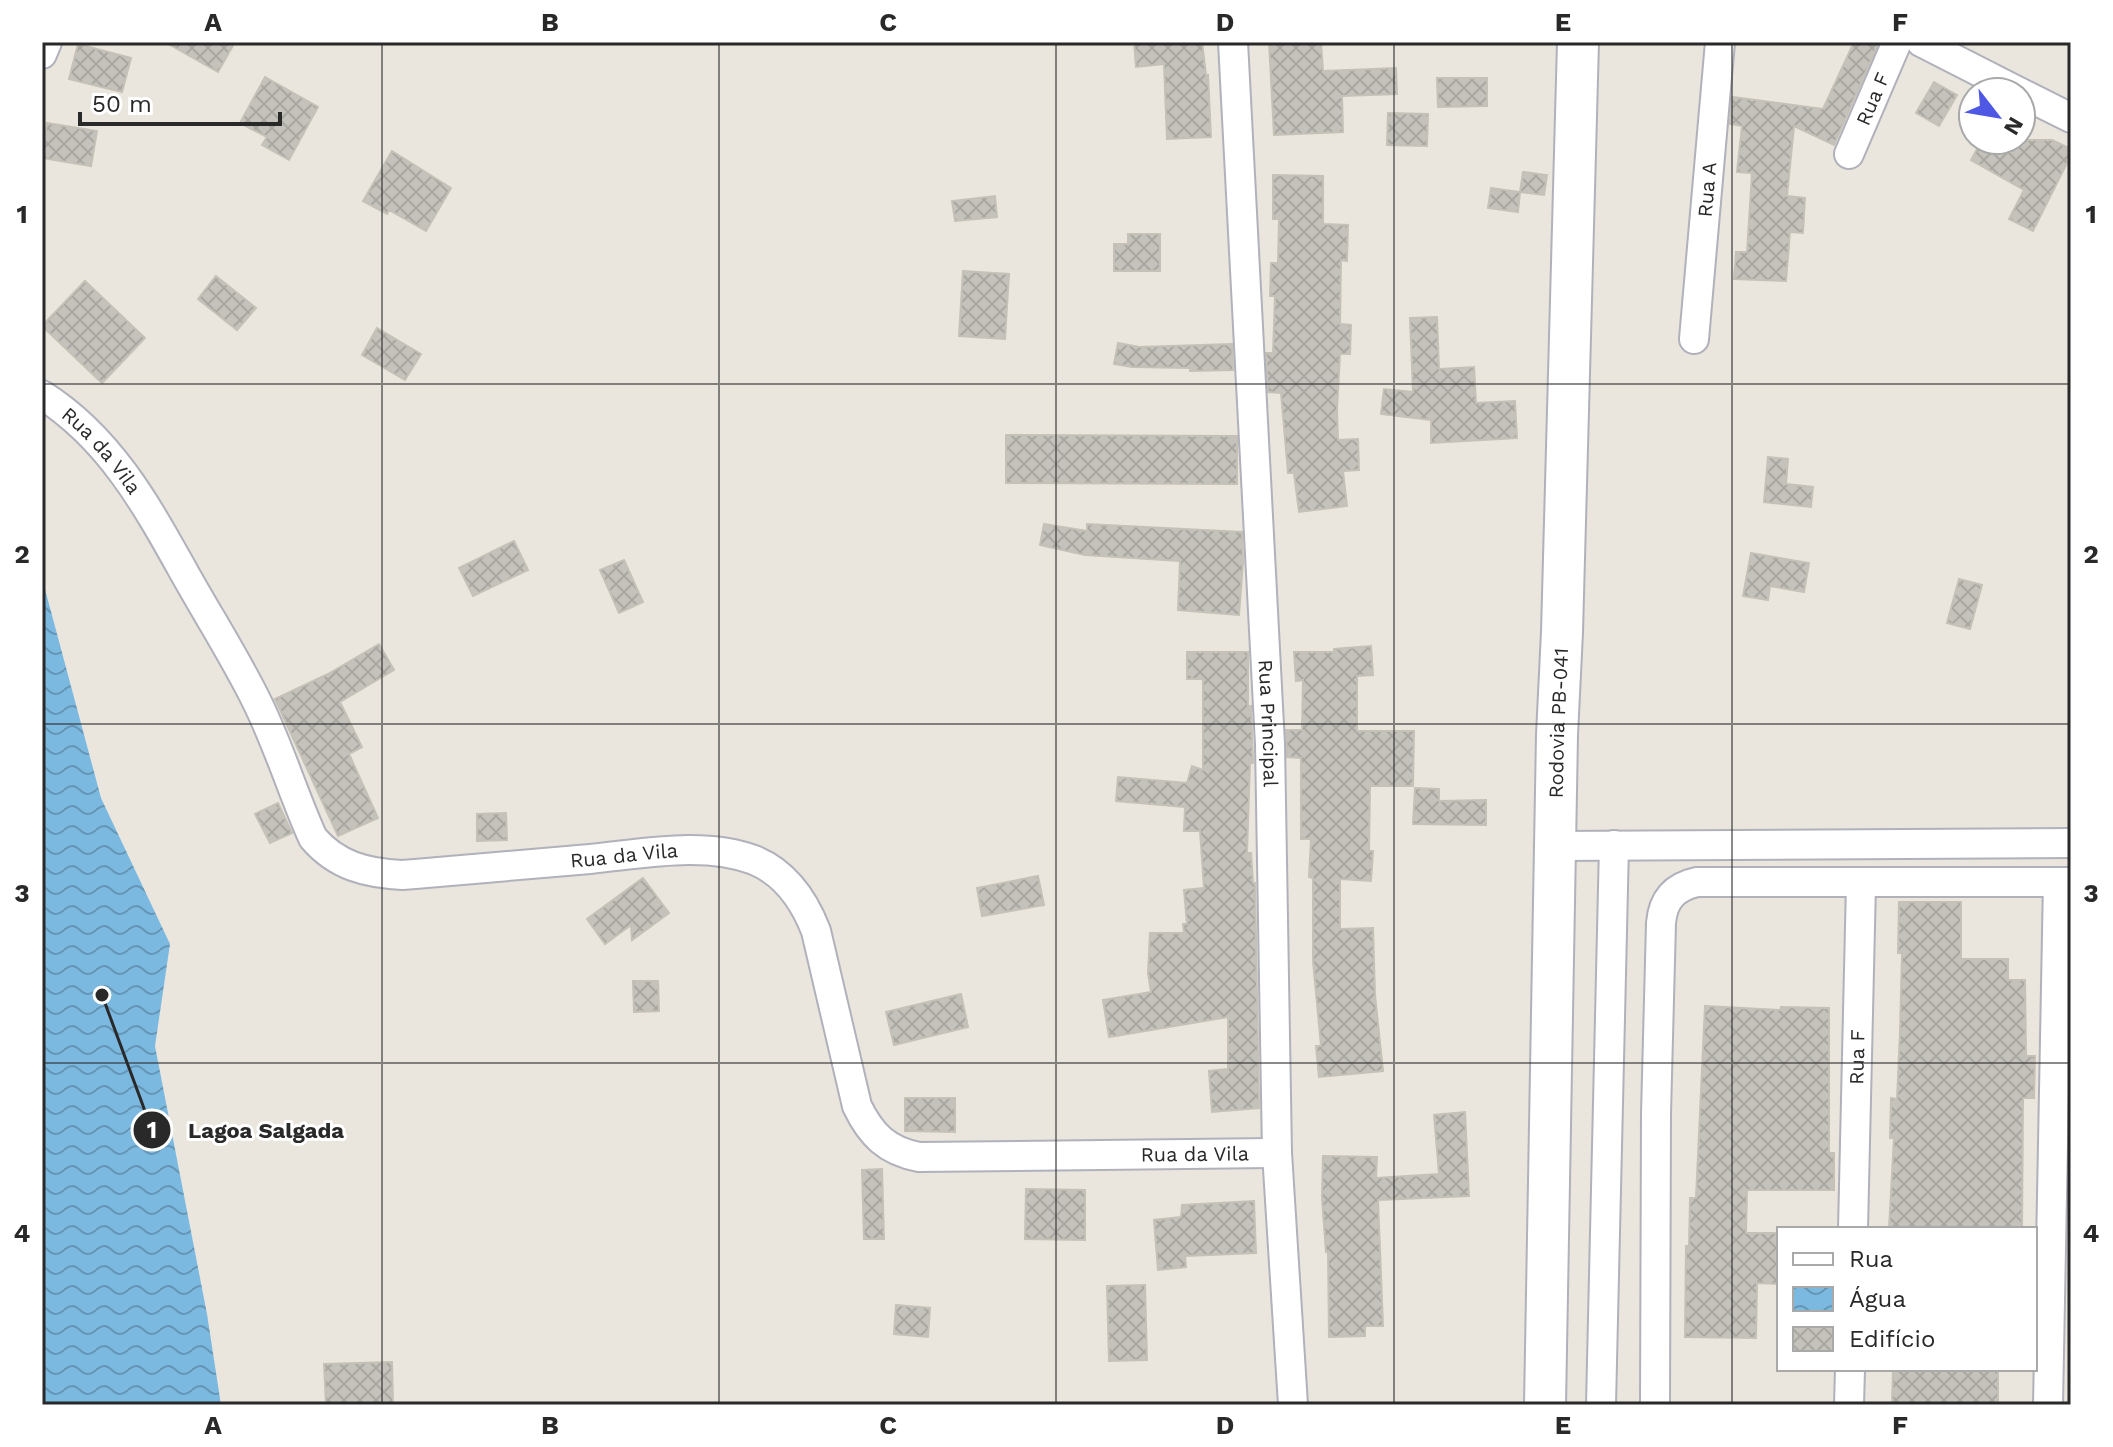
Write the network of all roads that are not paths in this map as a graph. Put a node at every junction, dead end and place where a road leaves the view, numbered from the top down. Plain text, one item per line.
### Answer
1 (47, 42) edge
2 (1233, 42) edge
3 (1578, 42) edge
4 (1720, 42) edge
5 (1897, 42) edge
6 (1921, 42) edge
7 (42, 54) edge
8 (1988, 76) edge
9 (2037, 101) edge
10 (2071, 118) edge
11 (1849, 154) dead end
12 (1694, 339) dead end
13 (42, 395) edge
14 (2071, 843) edge
15 (1614, 845) junction
16 (1556, 846) junction
17 (2065, 882) edge
18 (1861, 883) junction
19 (1277, 1153) junction
20 (1853, 1227) edge
21 (1850, 1371) edge
22 (1293, 1405) edge
23 (1545, 1405) edge
24 (1601, 1405) edge
25 (1655, 1405) edge
26 (1849, 1405) edge
27 (2048, 1405) edge

1 - 7 street
2 - 19 street, Rua Principal
3 - 16 main road, Rodovia PB-041
4 - 12 street, Rua A
5 - 11 street, Rua F
6 - 8 street
9 - 10 street
13 - 19 street, Rua da Vila
14 - 15 street
15 - 16 street
15 - 24 street
16 - 23 main road, Rodovia PB-041
17 - 18 street
17 - 27 street
18 - 20 street, Rua F
18 - 25 street
19 - 22 street, Rua Principal
21 - 26 street

